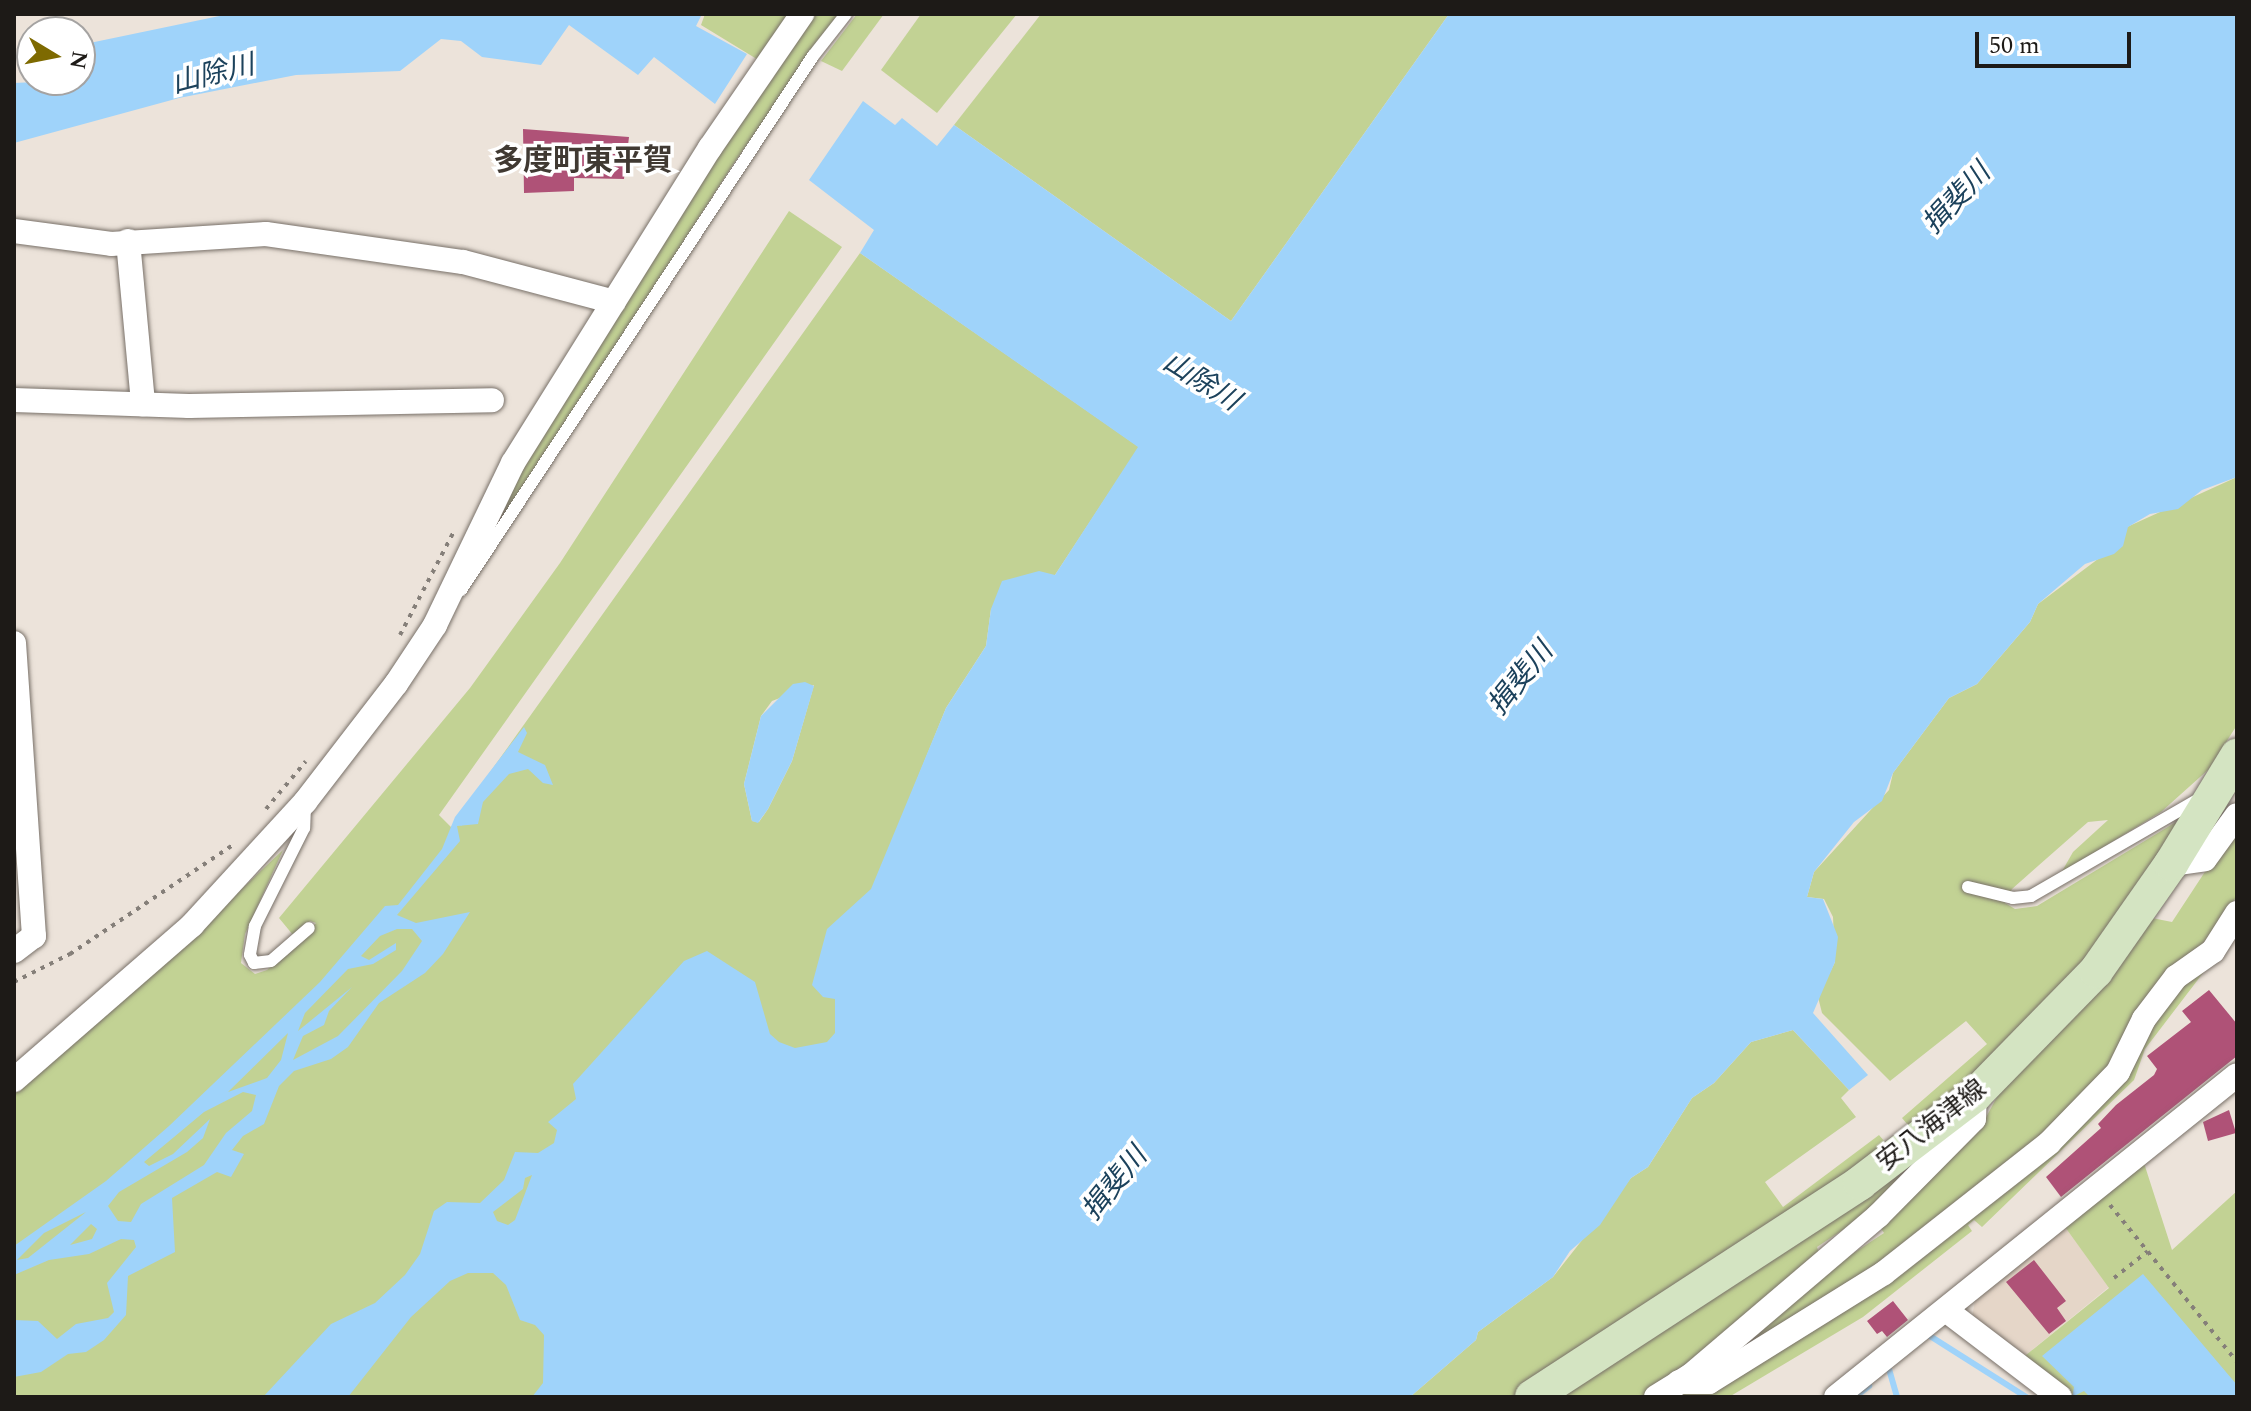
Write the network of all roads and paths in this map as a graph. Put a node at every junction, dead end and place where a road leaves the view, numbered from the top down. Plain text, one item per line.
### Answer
1 (802, 14) edge
2 (846, 14) edge
3 (14, 231) edge
4 (128, 241) junction
5 (614, 302) junction
6 (14, 400) edge
7 (492, 400) dead end
8 (143, 404) junction
9 (457, 526) dead end
10 (435, 625) junction
11 (398, 638) dead end
12 (14, 643) edge
13 (312, 753) dead end
14 (2237, 756) edge
15 (305, 802) junction
16 (2227, 802) edge
17 (258, 818) dead end
18 (240, 841) dead end
19 (1968, 887) dead end
20 (2237, 913) edge
21 (309, 928) dead end
22 (14, 951) edge
23 (14, 982) edge
24 (2236, 1077) edge
25 (14, 1080) edge
26 (1975, 1095) junction
27 (2096, 1187) junction
28 (2148, 1251) junction
29 (2114, 1278) dead end
30 (1947, 1311) junction
31 (2237, 1362) edge
32 (1679, 1382) junction
33 (1532, 1397) edge
34 (1656, 1397) edge
35 (1836, 1397) edge
36 (2060, 1397) edge

1 - 5 street
2 - 10 lane
3 - 4 street
4 - 5 street
4 - 8 street
5 - 10 street
6 - 8 street
7 - 8 street
9 - 11 path
10 - 15 street
12 - 22 street
13 - 17 path
14 - 16 main road, 安八海津線
15 - 21 lane
15 - 25 street
16 - 19 lane
16 - 26 main road, 安八海津線
18 - 23 path
20 - 32 street
24 - 27 street
26 - 32 street
26 - 33 main road, 安八海津線
27 - 28 path
27 - 30 street
28 - 29 path
28 - 31 path
30 - 35 street
30 - 36 street
32 - 34 street

